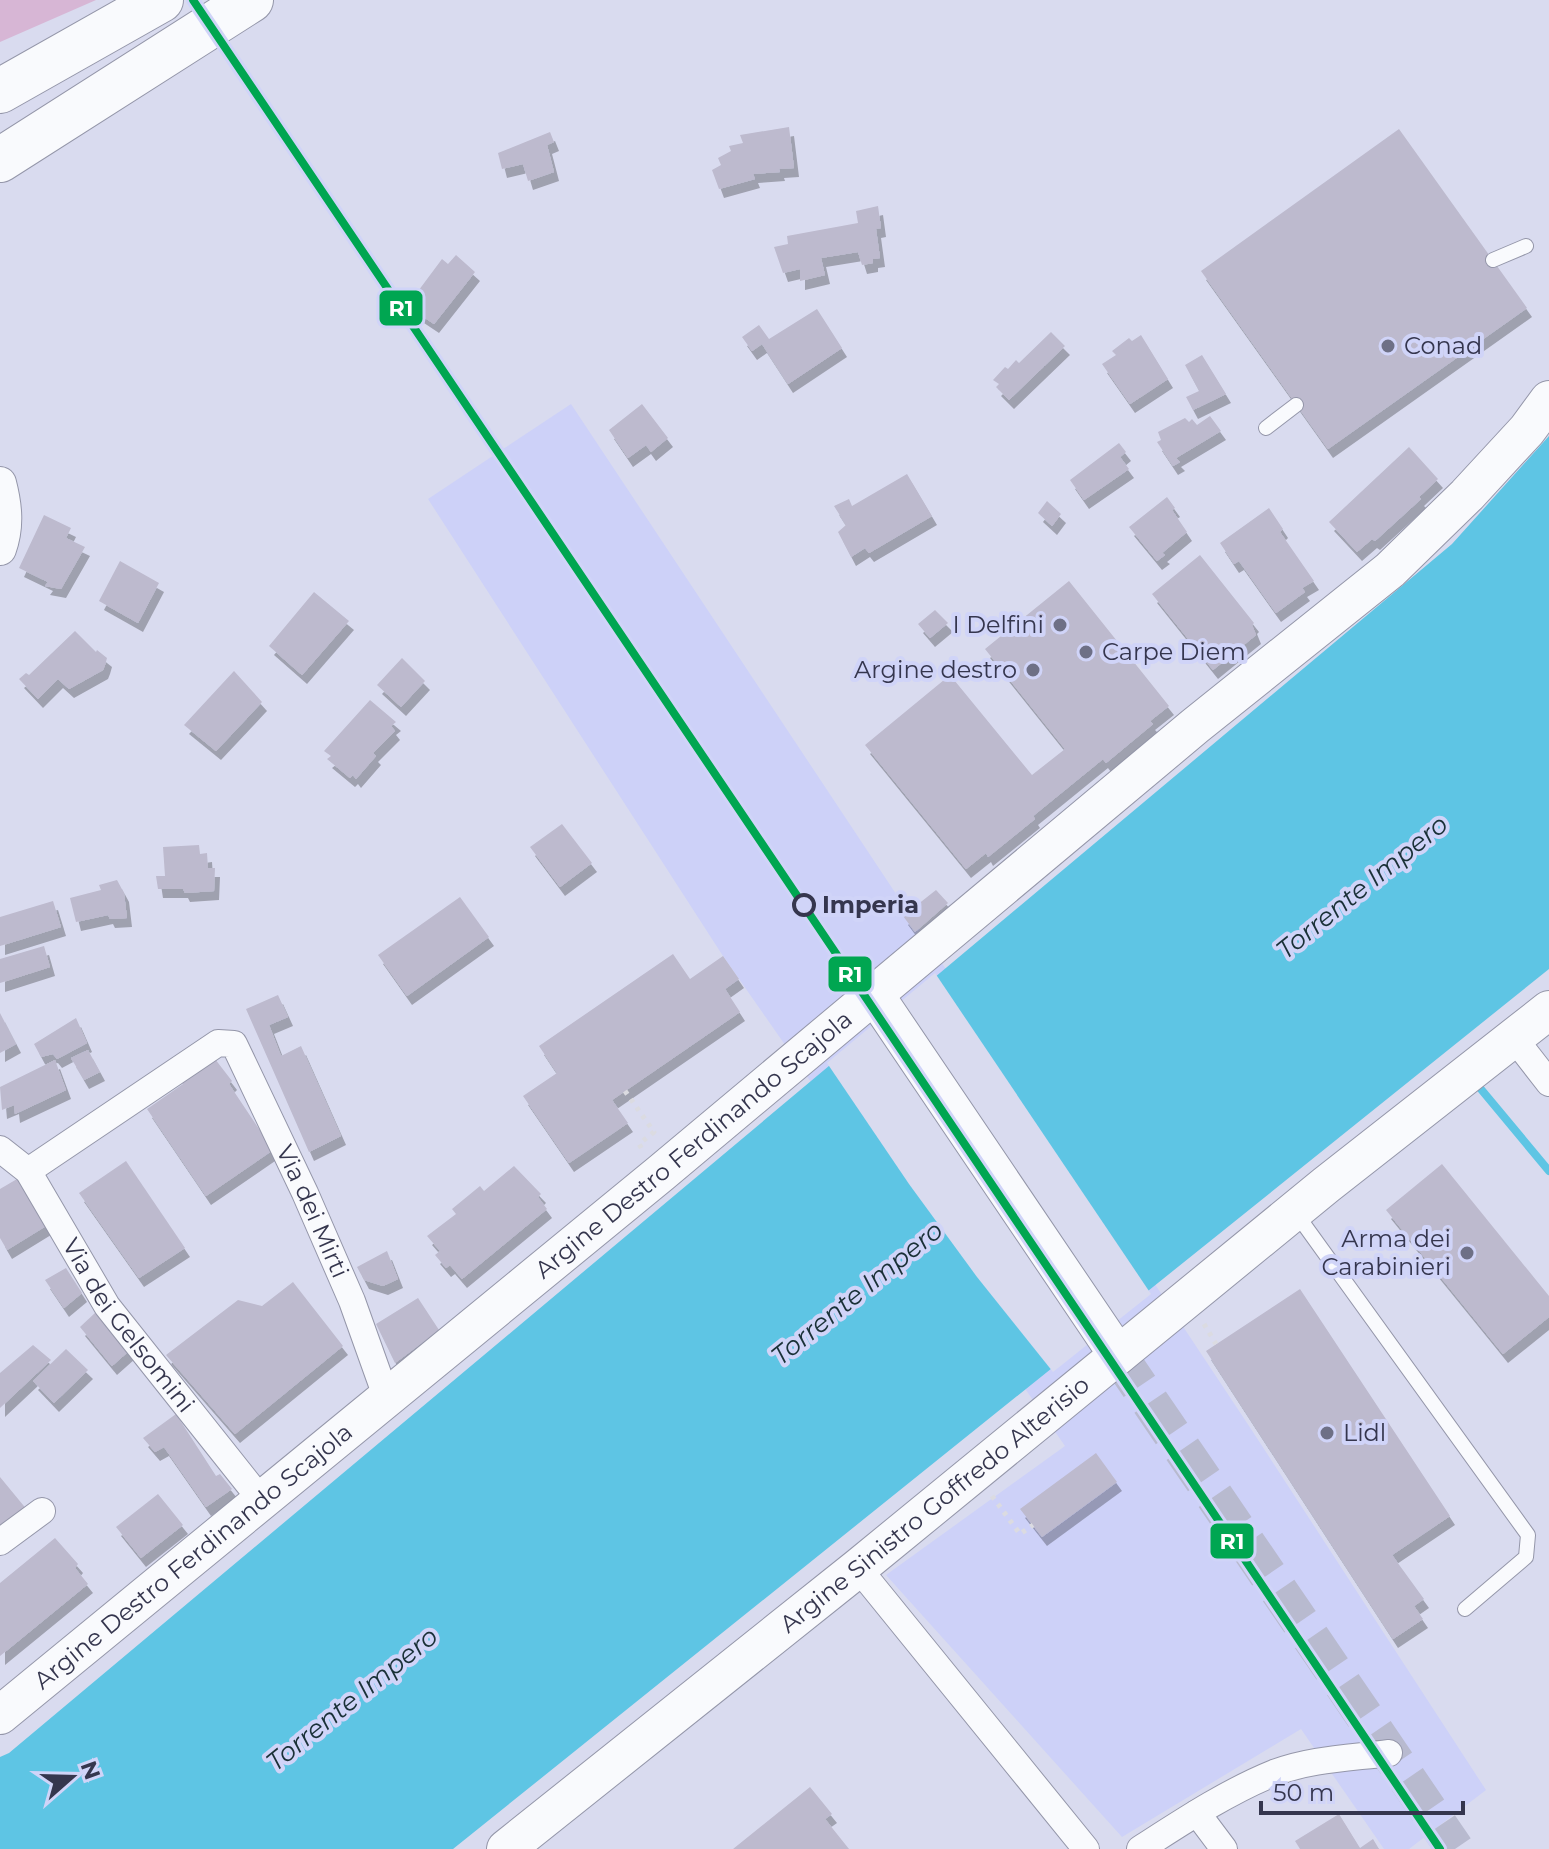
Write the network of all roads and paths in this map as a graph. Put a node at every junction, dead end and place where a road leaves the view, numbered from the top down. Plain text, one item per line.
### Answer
1 (161, 0) edge
2 (251, 0) edge
3 (0, 91) edge
4 (0, 160) edge
5 (1526, 246) dead end
6 (1493, 260) dead end
7 (1549, 400) edge
8 (1296, 405) dead end
9 (1266, 428) dead end
10 (0, 483) edge
11 (0, 549) edge
12 (874, 994) junction
13 (1549, 1010) edge
14 (1514, 1038) junction
15 (1549, 1083) edge
16 (625, 1091) dead end
17 (0, 1149) edge
18 (642, 1149) dead end
19 (28, 1171) junction
20 (1294, 1212) junction
21 (1118, 1355) tunnel mouth
22 (387, 1399) junction
23 (991, 1495) dead end
24 (262, 1501) junction
25 (42, 1511) dead end
26 (1033, 1525) dead end
27 (0, 1542) edge
28 (858, 1568) junction
29 (1465, 1609) dead end
30 (0, 1715) edge
31 (1389, 1753) dead end
32 (1197, 1813) junction
33 (506, 1849) edge
34 (1086, 1849) edge
35 (1140, 1849) edge
36 (1224, 1849) edge

1 - 3 highway
2 - 4 highway
5 - 6 lane
7 - 12 main road, Argine Destro Ferdinando Scajola
8 - 9 lane
10 - 11 street
12 - 21 main road
12 - 22 main road, Argine Destro Ferdinando Scajola
13 - 14 main road, Argine Sinistro Goffredo Alterisio
14 - 15 street
14 - 20 main road, Argine Sinistro Goffredo Alterisio
16 - 18 path
17 - 19 street, Via dei Gelsomini
19 - 22 street, Via dei Mirti
19 - 24 street, Via dei Gelsomini
20 - 28 main road, Argine Sinistro Goffredo Alterisio
20 - 29 lane
22 - 24 main road, Argine Destro Ferdinando Scajola
23 - 26 path
24 - 30 main road, Argine Destro Ferdinando Scajola
25 - 27 street
28 - 33 main road, Argine Sinistro Goffredo Alterisio
28 - 34 street
31 - 32 street
32 - 35 street
32 - 36 street

